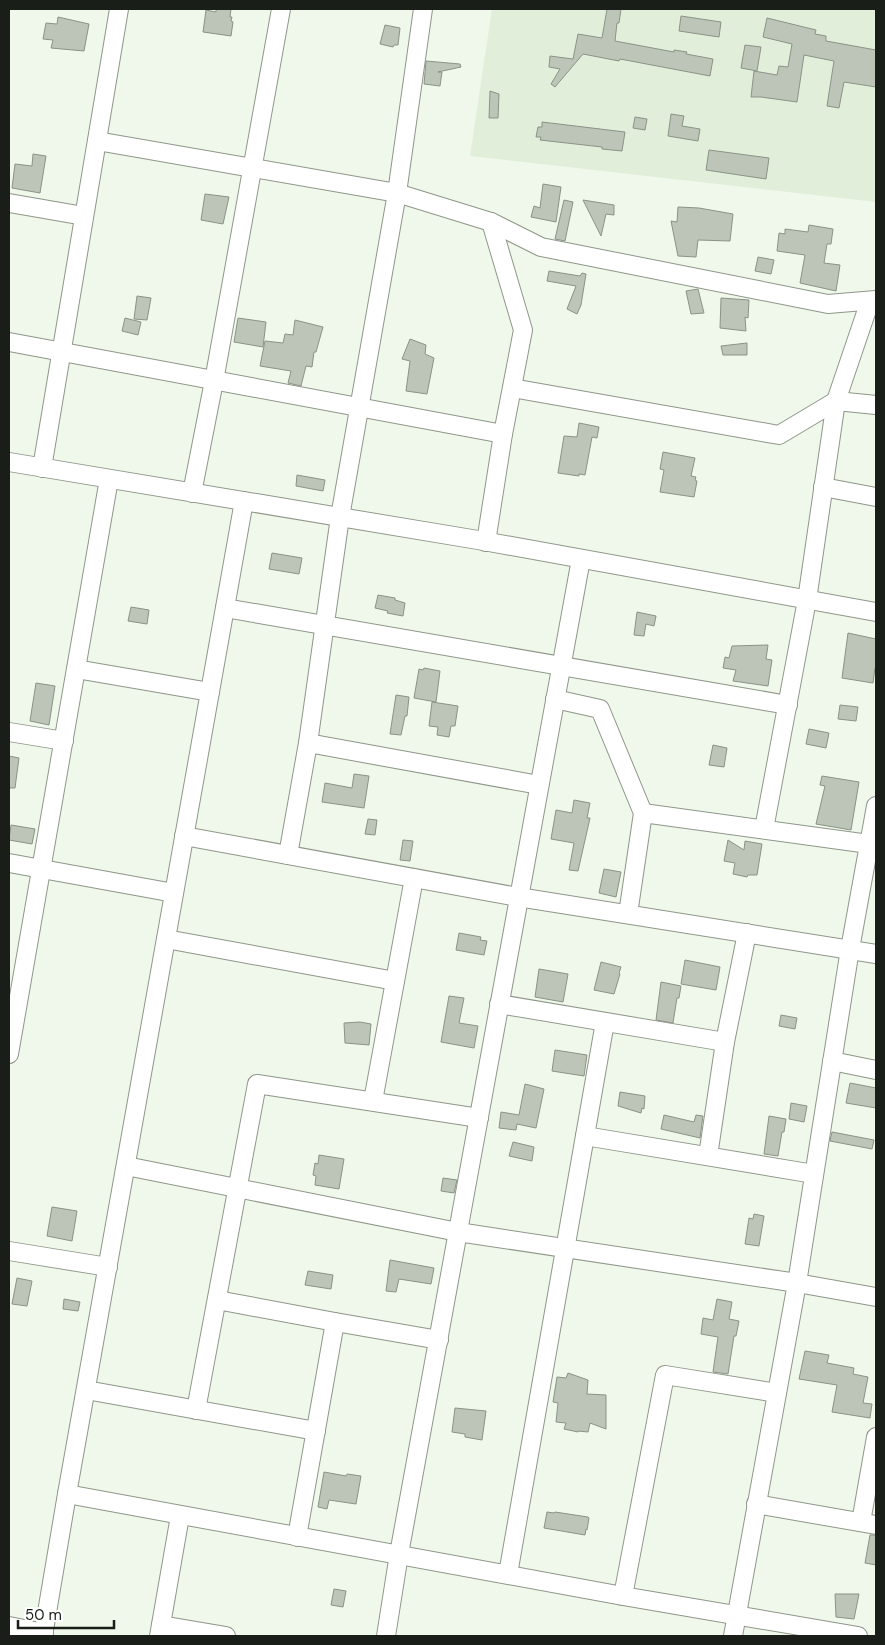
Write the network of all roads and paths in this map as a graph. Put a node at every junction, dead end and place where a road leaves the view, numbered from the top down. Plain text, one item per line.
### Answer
1 (119, 9) edge
2 (281, 9) edge
3 (423, 9) edge
4 (97, 141) junction
5 (251, 169) junction
6 (397, 194) junction
7 (9, 203) edge
8 (84, 216) junction
9 (491, 222) junction
10 (873, 300) edge
11 (9, 342) edge
12 (61, 353) junction
13 (214, 381) junction
14 (512, 388) junction
15 (836, 402) junction
16 (876, 405) edge
17 (359, 408) junction
18 (503, 434) junction
19 (9, 462) edge
20 (42, 468) junction
21 (109, 479) junction
22 (824, 487) junction
23 (192, 493) junction
24 (876, 497) edge
25 (244, 501) junction
26 (340, 517) junction
27 (486, 542) junction
28 (581, 559) junction
29 (808, 600) junction
30 (225, 608) junction
31 (876, 612) edge
32 (325, 626) junction
33 (561, 667) junction
34 (76, 669) junction
35 (210, 692) junction
36 (555, 699) junction
37 (788, 705) junction
38 (9, 732) edge
39 (64, 741) junction
40 (308, 743) junction
41 (539, 785) junction
42 (876, 806) edge
43 (643, 813) junction
44 (764, 829) junction
45 (184, 836) junction
46 (869, 844) junction
47 (288, 855) junction
48 (9, 862) edge
49 (41, 868) junction
50 (414, 878) junction
51 (174, 893) junction
52 (518, 897) junction
53 (628, 914) junction
54 (746, 933) junction
55 (166, 939) junction
56 (850, 949) junction
57 (876, 954) edge
58 (395, 981) junction
59 (14, 987) edge
60 (499, 1004) junction
61 (605, 1022) junction
62 (725, 1042) junction
63 (9, 1054) edge
64 (832, 1061) junction
65 (876, 1070) edge
66 (373, 1102) junction
67 (479, 1118) junction
68 (585, 1136) junction
69 (708, 1156) junction
70 (126, 1166) junction
71 (814, 1174) junction
72 (237, 1188) junction
73 (458, 1232) junction
74 (565, 1248) junction
75 (9, 1251) edge
76 (108, 1267) junction
77 (797, 1283) junction
78 (876, 1297) edge
79 (217, 1300) junction
80 (335, 1322) junction
81 (439, 1340) junction
82 (86, 1390) junction
83 (777, 1393) junction
84 (196, 1410) junction
85 (316, 1431) junction
86 (876, 1437) edge
87 (66, 1494) junction
88 (756, 1504) junction
89 (180, 1516) junction
90 (868, 1523) edge
91 (297, 1537) junction
92 (398, 1554) junction
93 (508, 1574) junction
94 (623, 1596) junction
95 (736, 1616) junction
96 (9, 1626) edge
97 (160, 1630) edge
98 (43, 1635) edge
99 (226, 1636) edge
100 (386, 1636) edge
101 (733, 1636) edge
102 (851, 1636) edge

1 - 4 street
2 - 5 street
3 - 6 street
4 - 5 street
4 - 8 street
5 - 6 street
5 - 13 street
6 - 9 street
6 - 17 street
7 - 8 street
8 - 12 street
9 - 10 street
9 - 14 street
10 - 15 street
11 - 12 street
12 - 13 street
12 - 20 street
13 - 17 street
13 - 23 street
14 - 15 street
14 - 18 street
15 - 16 street
15 - 22 street
17 - 18 street
17 - 26 street
18 - 27 street
19 - 20 street
20 - 21 street
21 - 23 street
21 - 34 street
22 - 24 street
22 - 29 street
23 - 25 street
25 - 26 street
25 - 30 street
26 - 27 street
26 - 32 street
27 - 28 street
28 - 29 street
28 - 33 street
29 - 31 street
29 - 37 street
30 - 32 street
30 - 35 street
32 - 33 street
32 - 40 street
33 - 36 street
33 - 37 street
34 - 35 street
34 - 39 street
35 - 45 street
36 - 41 street
36 - 43 street
37 - 44 street
38 - 39 street
39 - 49 street
40 - 41 street
40 - 47 street
41 - 52 street
42 - 46 street
43 - 44 street
43 - 53 street
44 - 46 street
45 - 47 street
45 - 51 street
46 - 56 street
47 - 50 street
48 - 49 street
49 - 51 street
49 - 59 street
50 - 52 street
50 - 58 street
51 - 55 street
52 - 53 street
52 - 60 street
53 - 54 street
54 - 56 street
54 - 62 street
55 - 58 street
55 - 70 street
56 - 57 street
56 - 64 street
58 - 66 street
59 - 63 street
60 - 61 street
60 - 67 street
61 - 62 street
61 - 68 street
62 - 69 street
64 - 65 street
64 - 71 street
66 - 67 street
66 - 72 street
67 - 73 street
68 - 69 street
68 - 74 street
69 - 71 street
70 - 72 street
70 - 76 street
71 - 77 street
72 - 73 street
72 - 79 street
73 - 74 street
73 - 81 street
74 - 77 street
74 - 93 street
75 - 76 street
76 - 82 street
77 - 78 street
77 - 83 street
79 - 80 street
79 - 84 street
80 - 81 street
80 - 85 street
81 - 92 street
82 - 84 street
82 - 87 street
83 - 88 street
83 - 94 street
84 - 85 street
85 - 91 street
86 - 90 street
87 - 89 street
87 - 98 street
88 - 90 street
88 - 95 street
89 - 91 street
89 - 97 street
91 - 92 street
92 - 93 street
92 - 100 street
93 - 94 street
94 - 95 street
95 - 101 street
95 - 102 street
96 - 98 street
97 - 99 street

